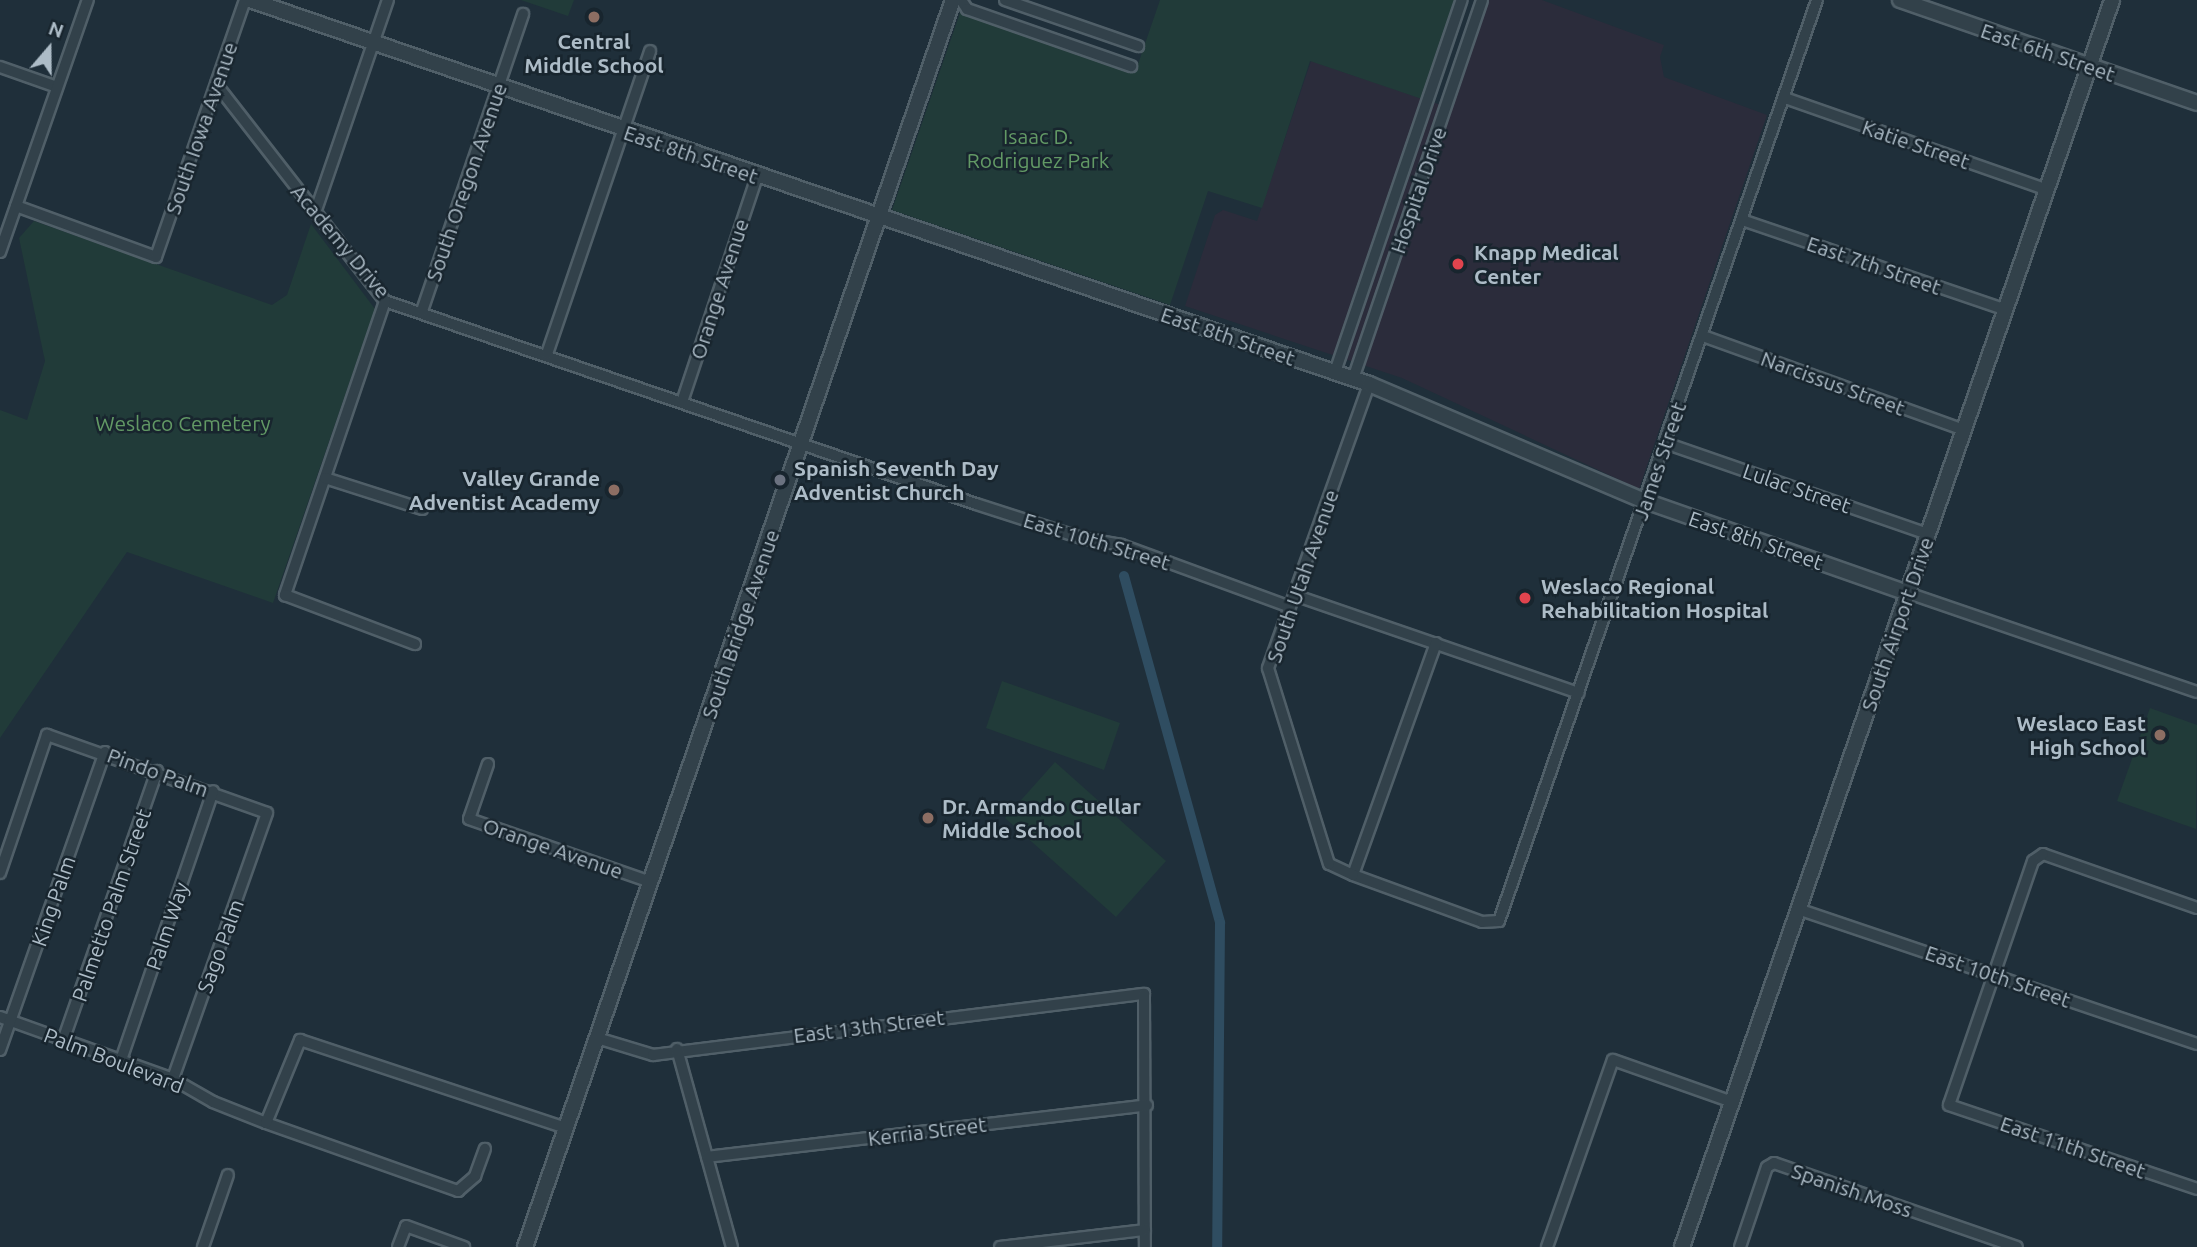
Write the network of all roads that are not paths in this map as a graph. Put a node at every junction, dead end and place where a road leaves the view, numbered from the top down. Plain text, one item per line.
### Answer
1 (88, 0) edge
2 (245, 0) edge
3 (250, 0) edge
4 (388, 0) edge
5 (953, 0) edge
6 (961, 0) edge
7 (1006, 0) edge
8 (1462, 0) edge
9 (1482, 0) edge
10 (1817, 0) edge
11 (1900, 0) edge
12 (2112, 0) edge
13 (523, 14) dead end
14 (373, 43) junction
15 (1138, 46) dead end
16 (650, 51) dead end
17 (1131, 66) dead end
18 (0, 67) edge
19 (2090, 67) junction
20 (216, 84) junction
21 (57, 87) junction
22 (498, 89) junction
23 (1785, 98) junction
24 (2197, 103) edge
25 (622, 131) junction
26 (757, 177) junction
27 (2047, 190) junction
28 (16, 206) junction
29 (315, 213) junction
30 (878, 217) junction
31 (1742, 220) junction
32 (0, 253) edge
33 (385, 301) junction
34 (2006, 310) junction
35 (422, 311) junction
36 (1703, 336) junction
37 (547, 354) junction
38 (1335, 372) junction
39 (1353, 379) junction
40 (1369, 384) junction
41 (682, 402) junction
42 (1964, 430) junction
43 (802, 443) junction
44 (1665, 443) junction
45 (325, 478) junction
46 (1645, 501) junction
47 (422, 509) dead end
48 (1928, 534) junction
49 (1908, 593) junction
50 (1294, 595) junction
51 (1290, 607) junction
52 (1436, 643) junction
53 (415, 644) dead end
54 (2197, 692) edge
55 (1579, 693) junction
56 (105, 752) junction
57 (488, 764) dead end
58 (158, 771) junction
59 (213, 791) junction
60 (267, 813) joint
61 (0, 873) edge
62 (1353, 875) junction
63 (651, 882) junction
64 (2197, 908) edge
65 (1798, 909) junction
66 (1994, 975) junction
67 (5, 1019) edge
68 (64, 1038) junction
69 (597, 1038) junction
70 (2197, 1044) edge
71 (677, 1049) junction
72 (0, 1050) edge
73 (121, 1060) junction
74 (173, 1079) junction
75 (1732, 1102) junction
76 (1147, 1105) junction
77 (266, 1123) junction
78 (566, 1128) junction
79 (485, 1149) dead end
80 (707, 1157) junction
81 (228, 1175) dead end
82 (2197, 1189) edge
83 (1145, 1230) junction
84 (203, 1247) edge
85 (398, 1247) edge
86 (464, 1247) edge
87 (525, 1247) edge
88 (732, 1247) edge
89 (1000, 1247) edge
90 (1145, 1247) edge
91 (1547, 1247) edge
92 (1682, 1247) edge
93 (1740, 1247) edge
94 (2017, 1247) edge

1 - 21 street
2 - 20 street, South Iowa Avenue
3 - 14 street, East 8th Street
4 - 14 street
5 - 30 street, South Bridge Avenue
6 - 17 street
7 - 15 street
8 - 38 street, Hospital Drive
9 - 39 street, Hospital Drive
10 - 23 street, James Street
11 - 19 street, East 6th Street
12 - 19 street, South Airport Drive
13 - 22 street, South Oregon Avenue
14 - 22 street, East 8th Street
14 - 29 street
16 - 25 street
18 - 21 street
19 - 24 street, East 6th Street
19 - 27 street, South Airport Drive
20 - 28 street, South Iowa Avenue
20 - 29 street, Academy Drive
21 - 28 street
22 - 25 street, East 8th Street
22 - 35 street, South Oregon Avenue
23 - 27 street, Katie Street
23 - 31 street, James Street
25 - 26 street, East 8th Street
25 - 37 street
26 - 30 street, East 8th Street
26 - 41 street, Orange Avenue
27 - 34 street, South Airport Drive
28 - 32 street
29 - 33 street, Academy Drive
30 - 38 street, East 8th Street
30 - 43 street, South Bridge Avenue
31 - 34 street, East 7th Street
31 - 36 street, James Street
33 - 35 street, Academy Drive
33 - 45 street
34 - 42 street, South Airport Drive
35 - 37 street, Academy Drive
36 - 42 street, Narcissus Street
36 - 44 street, James Street
37 - 41 street, East 10th Street
38 - 39 street, East 8th Street
39 - 40 street, East 8th Street
40 - 46 street, East 8th Street
40 - 50 street, South Utah Avenue
41 - 43 street, East 10th Street
42 - 48 street, South Airport Drive
43 - 51 street, East 10th Street
43 - 63 street, South Bridge Avenue
44 - 46 street, James Street
44 - 48 street, Lulac Street
45 - 47 street
45 - 53 street
46 - 49 street, East 8th Street
46 - 55 street, James Street
48 - 49 street, South Airport Drive
49 - 54 street, East 8th Street
49 - 65 street, South Airport Drive
50 - 51 street, South Utah Avenue
50 - 52 street
51 - 62 street, South Utah Avenue
52 - 55 street
52 - 62 street
55 - 62 street, James Street
56 - 58 street, Pindo Palm
56 - 61 street, Pindo Palm
56 - 67 street, King Palm
57 - 63 street, Orange Avenue
58 - 59 street, Pindo Palm
58 - 68 street, Palmetto Palm Street
59 - 60 street, Pindo Palm
59 - 73 street, Palm Way
60 - 74 street, Sago Palm
63 - 69 street, South Bridge Avenue
64 - 66 street
65 - 66 street, East 10th Street
65 - 75 street, South Airport Drive
66 - 70 street, East 10th Street
66 - 82 street, East 11th Street
67 - 68 street, Palm Boulevard
67 - 72 street, King Palm
68 - 73 street, Palm Boulevard
69 - 71 street, East 13th Street
69 - 78 street, South Bridge Avenue
71 - 76 street, East 13th Street
71 - 80 street
73 - 74 street, Palm Boulevard
74 - 77 street, Palm Boulevard
75 - 91 street
75 - 92 street, South Airport Drive
76 - 80 street, Kerria Street
76 - 83 street
77 - 78 street
77 - 79 street, Palm Boulevard
78 - 87 street, South Bridge Avenue
80 - 88 street
81 - 84 street
83 - 89 street
83 - 90 street
85 - 86 street
93 - 94 street, Spanish Moss

